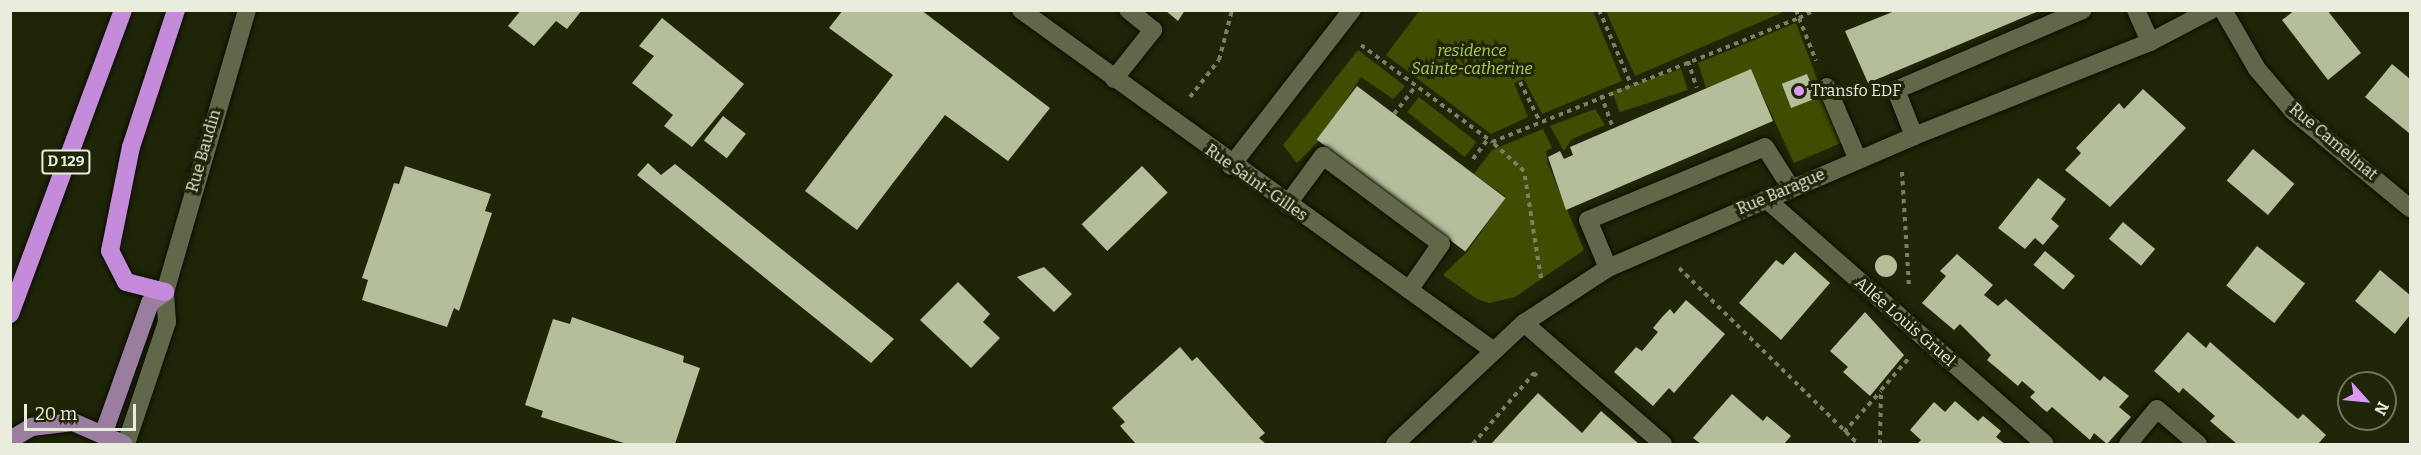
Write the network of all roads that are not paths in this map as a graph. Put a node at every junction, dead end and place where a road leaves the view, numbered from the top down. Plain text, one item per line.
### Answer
1 (123, 10) edge
2 (176, 10) edge
3 (247, 10) edge
4 (1021, 10) edge
5 (1128, 10) edge
6 (1352, 10) edge
7 (2083, 10) edge
8 (2136, 10) edge
9 (2211, 10) edge
10 (2223, 10) edge
11 (2151, 42) junction
12 (1114, 79) junction
13 (1827, 87) road end
14 (1914, 136) junction
15 (1858, 160) junction
16 (1231, 166) junction
17 (1791, 188) junction
18 (1766, 199) junction
19 (1287, 205) junction
20 (2410, 208) edge
21 (1608, 268) junction
22 (1409, 290) junction
23 (165, 292) junction
24 (10, 314) edge
25 (1524, 323) junction
26 (1494, 351) junction
27 (104, 432) junction
28 (10, 440) edge
29 (125, 444) edge
30 (1395, 444) edge
31 (1663, 444) edge
32 (2045, 444) edge
33 (2128, 444) edge
34 (2198, 444) edge

1 - 24 highway, D 129
2 - 23 highway
3 - 23 street, Rue Baudin
4 - 12 street, Rue Saint-Gilles
5 - 12 street
6 - 16 street
7 - 14 street
8 - 11 street
9 - 11 street, Rue Barague
10 - 20 street, Rue Camelinat
11 - 14 street, Rue Barague
12 - 16 street, Rue Saint-Gilles
13 - 15 street
14 - 15 street, Rue Barague
15 - 17 street, Rue Barague
16 - 19 street, Rue Saint-Gilles
17 - 18 street, Rue Barague
17 - 21 street
18 - 21 street, Rue Barague
18 - 32 street, Allée Louis Gruel
19 - 22 street, Rue Saint-Gilles
19 - 22 street
21 - 25 street, Rue Barague
22 - 26 street, Rue Saint-Gilles
23 - 27 main road
23 - 29 street
25 - 26 street, Rue Barague
25 - 31 street
26 - 30 street, Rue Barague
27 - 28 main road
27 - 29 main road
33 - 34 street

